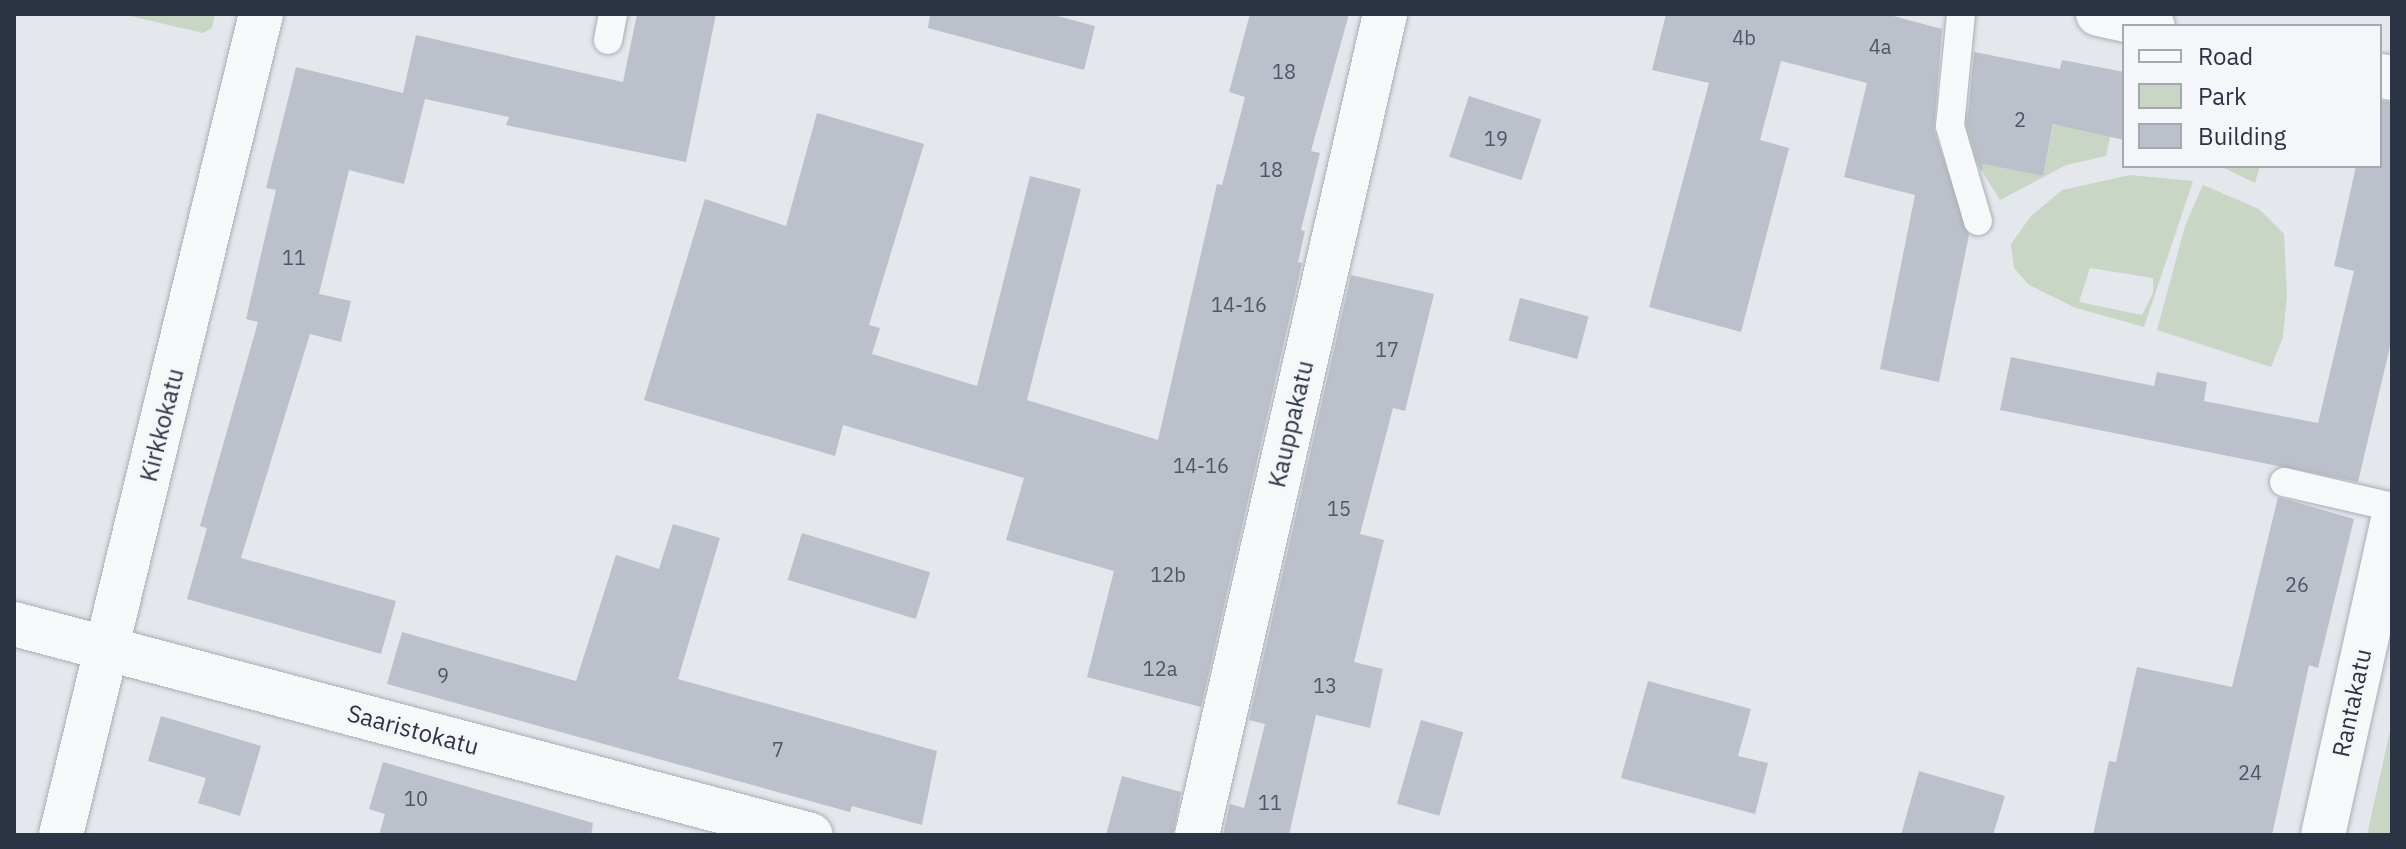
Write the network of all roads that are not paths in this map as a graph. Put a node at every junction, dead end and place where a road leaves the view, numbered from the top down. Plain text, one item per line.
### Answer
1 (261, 14) edge
2 (1385, 14) edge
3 (1961, 14) edge
4 (2098, 14) edge
5 (2144, 24) edge
6 (1978, 221) dead end
7 (2284, 482) dead end
8 (2392, 507) edge
9 (2392, 524) edge
10 (14, 624) edge
11 (107, 649) junction
12 (61, 835) edge
13 (811, 835) edge
14 (1197, 835) edge
15 (2323, 835) edge

1 - 11 street, Kirkkokatu
2 - 14 street, Kauppakatu
3 - 6 lane
4 - 5 street
7 - 8 lane
9 - 15 street, Rantakatu
10 - 11 street, Saaristokatu
11 - 12 street, Kirkkokatu
11 - 13 street, Saaristokatu

